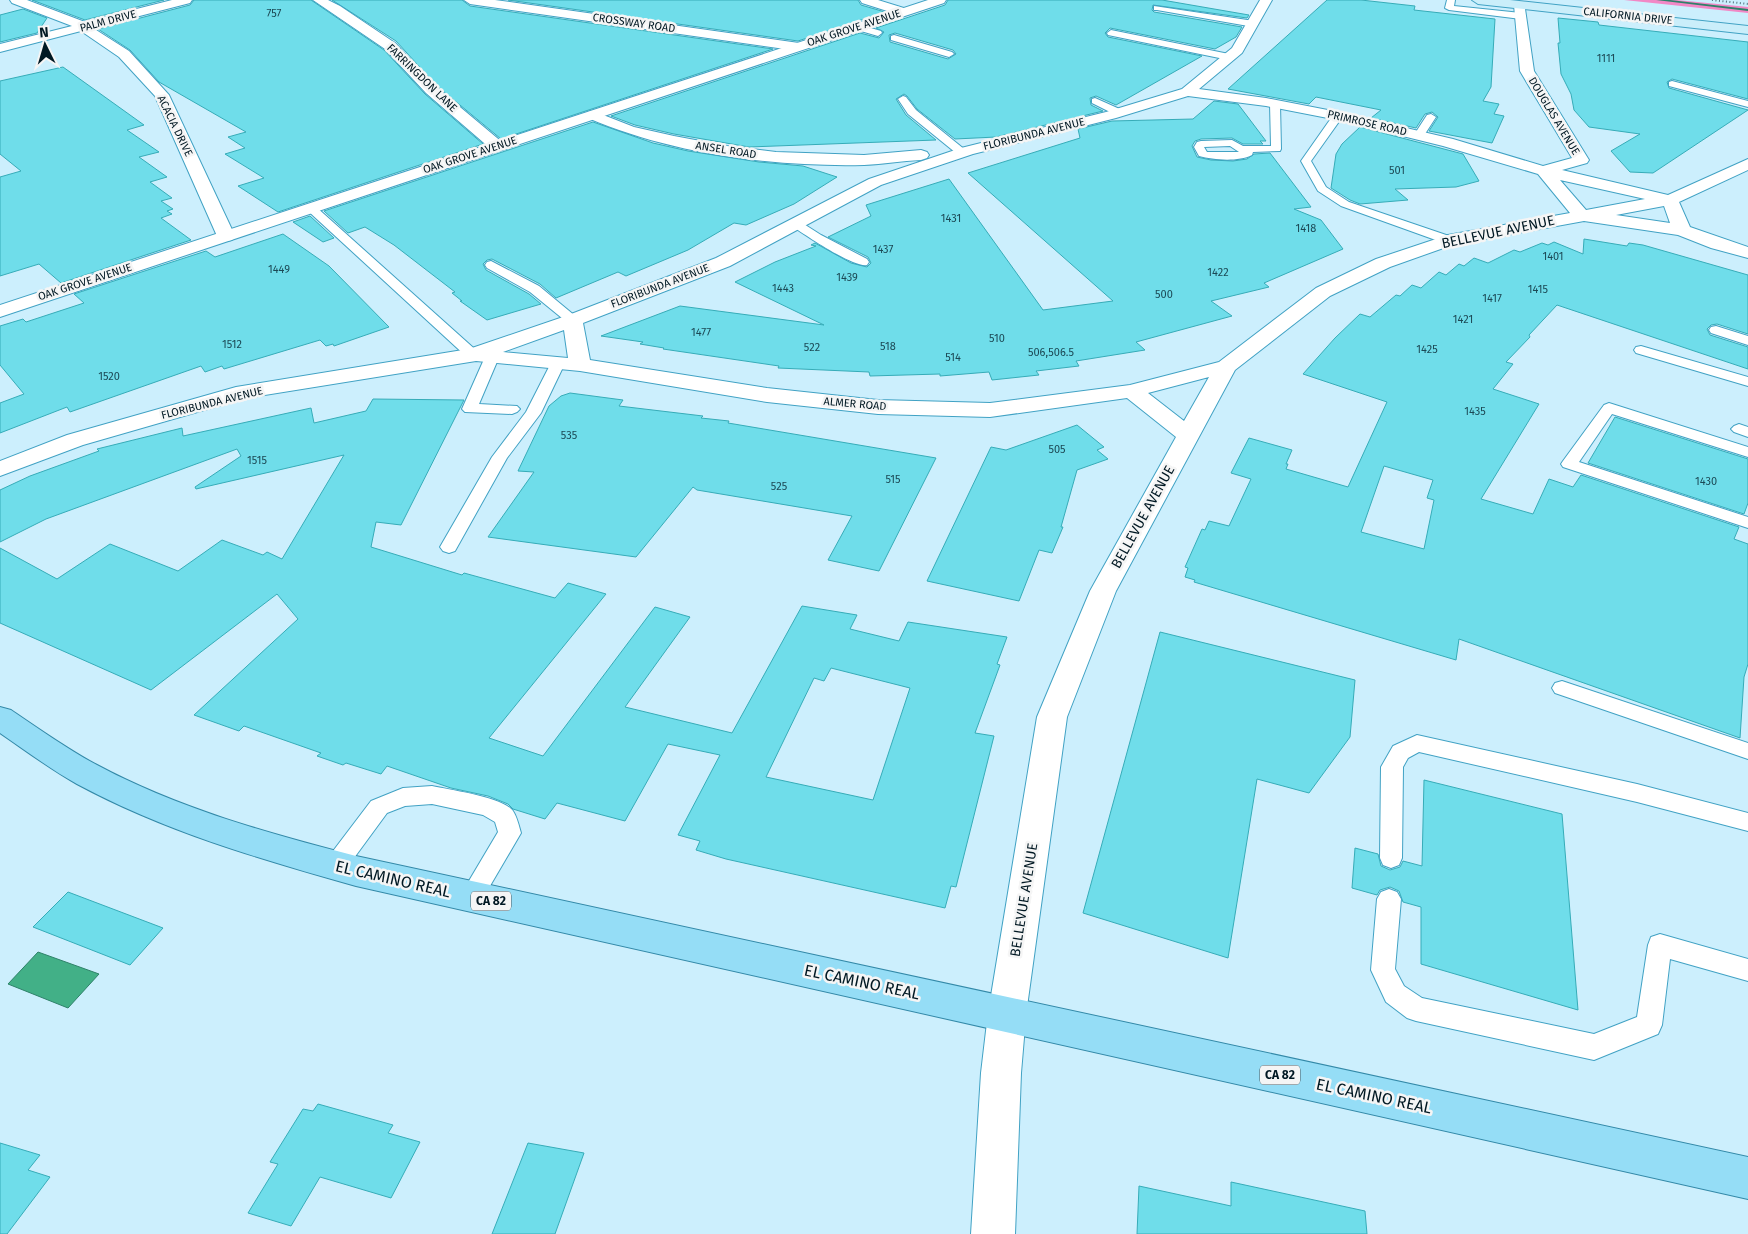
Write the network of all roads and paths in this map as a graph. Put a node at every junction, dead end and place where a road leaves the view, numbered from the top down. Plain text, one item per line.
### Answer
1 (16, 0) edge
2 (186, 0) edge
3 (319, 0) edge
4 (470, 0) edge
5 (866, 0) edge
6 (940, 0) edge
7 (1266, 0) edge
8 (1451, 0) edge
9 (1478, 0) edge
10 (1157, 8) dead end
11 (1520, 10) junction
12 (903, 12) junction
13 (1254, 24) junction
14 (856, 27) junction
15 (82, 28) junction
16 (1748, 30) edge
17 (878, 33) dead end
18 (1111, 33) dead end
19 (894, 38) dead end
20 (799, 46) junction
21 (0, 48) edge
22 (950, 54) dead end
23 (1229, 57) junction
24 (1672, 84) dead end
25 (1187, 92) junction
26 (903, 99) dead end
27 (1095, 101) dead end
28 (1275, 104) junction
29 (1748, 104) edge
30 (1120, 113) junction
31 (593, 115) junction
32 (1338, 116) junction
33 (1431, 118) dead end
34 (1419, 135) junction
35 (497, 146) junction
36 (1245, 149) dead end
37 (964, 151) junction
38 (864, 160) junction
39 (1748, 164) edge
40 (1544, 171) junction
41 (875, 182) junction
42 (1670, 200) junction
43 (311, 208) junction
44 (1581, 215) junction
45 (796, 223) junction
46 (1682, 230) junction
47 (226, 236) junction
48 (1448, 240) junction
49 (1748, 253) edge
50 (863, 262) dead end
51 (491, 265) dead end
52 (0, 311) edge
53 (573, 320) junction
54 (1716, 330) dead end
55 (1748, 341) edge
56 (1641, 350) dead end
57 (483, 356) junction
58 (558, 363) junction
59 (580, 365) junction
60 (1226, 366) junction
61 (1748, 382) edge
62 (1131, 391) junction
63 (512, 409) dead end
64 (1188, 435) junction
65 (1748, 452) edge
66 (0, 469) edge
67 (1748, 523) edge
68 (449, 547) dead end
69 (1562, 688) dead end
70 (0, 718) edge
71 (1748, 752) edge
72 (1748, 822) edge
73 (1391, 858) dead end
74 (335, 866) junction
75 (472, 896) junction
76 (1389, 898) dead end
77 (1748, 970) edge
78 (1006, 1014) junction
79 (1748, 1178) edge
80 (993, 1234) edge

1 - 15 street, ACACIA DRIVE
2 - 15 street, PALM DRIVE
3 - 35 street, FARRINGDON LANE
4 - 20 street, CROSSWAY ROAD
5 - 12 street
6 - 12 street, OAK GROVE AVENUE
7 - 13 street, FLORIBUNDA AVENUE
8 - 11 lane
9 - 11 main road, CALIFORNIA DRIVE
10 - 13 lane
11 - 16 main road, CALIFORNIA DRIVE
11 - 40 street, DOUGLAS AVENUE
12 - 14 street, OAK GROVE AVENUE
13 - 23 street, FLORIBUNDA AVENUE
14 - 17 lane
14 - 20 street, OAK GROVE AVENUE
15 - 21 street, PALM DRIVE
15 - 47 street, ACACIA DRIVE
18 - 23 lane
19 - 22 lane
20 - 31 street, OAK GROVE AVENUE
23 - 25 street, FLORIBUNDA AVENUE
24 - 29 lane
25 - 28 street, PRIMROSE ROAD
25 - 30 street, FLORIBUNDA AVENUE
26 - 37 lane
27 - 30 lane
28 - 32 street, PRIMROSE ROAD
28 - 36 lane
30 - 37 street, FLORIBUNDA AVENUE
31 - 35 street, OAK GROVE AVENUE
31 - 38 street, ANSEL ROAD
32 - 34 street, PRIMROSE ROAD
32 - 48 lane
33 - 34 lane
34 - 40 street, PRIMROSE ROAD
35 - 43 street, OAK GROVE AVENUE
37 - 38 street, ANSEL ROAD
37 - 41 street, FLORIBUNDA AVENUE
38 - 41 street
39 - 42 street, BELLEVUE AVENUE
40 - 42 street, PRIMROSE ROAD
40 - 44 street
41 - 45 street, FLORIBUNDA AVENUE
42 - 44 street, BELLEVUE AVENUE
42 - 46 street
43 - 47 street, OAK GROVE AVENUE
43 - 57 lane
44 - 46 street
44 - 48 street, BELLEVUE AVENUE
45 - 50 lane
45 - 53 street, FLORIBUNDA AVENUE
46 - 49 street
47 - 52 street, OAK GROVE AVENUE
48 - 60 street, BELLEVUE AVENUE
51 - 53 lane
53 - 57 street, FLORIBUNDA AVENUE
53 - 59 street
54 - 55 lane
56 - 61 lane
57 - 58 street, ALMER ROAD
57 - 63 lane
57 - 66 street, FLORIBUNDA AVENUE
58 - 59 street, ALMER ROAD
58 - 68 lane
59 - 62 street, ALMER ROAD
60 - 62 street, ALMER ROAD
60 - 64 street, BELLEVUE AVENUE
62 - 64 street
64 - 78 street, BELLEVUE AVENUE
65 - 67 lane
69 - 71 lane
70 - 74 main road, EL CAMINO REAL / CA 82
72 - 73 lane
74 - 75 main road, EL CAMINO REAL / CA 82
74 - 75 lane
75 - 78 main road, EL CAMINO REAL / CA 82
76 - 77 lane
78 - 79 main road, EL CAMINO REAL / CA 82
78 - 80 street, BELLEVUE AVENUE

